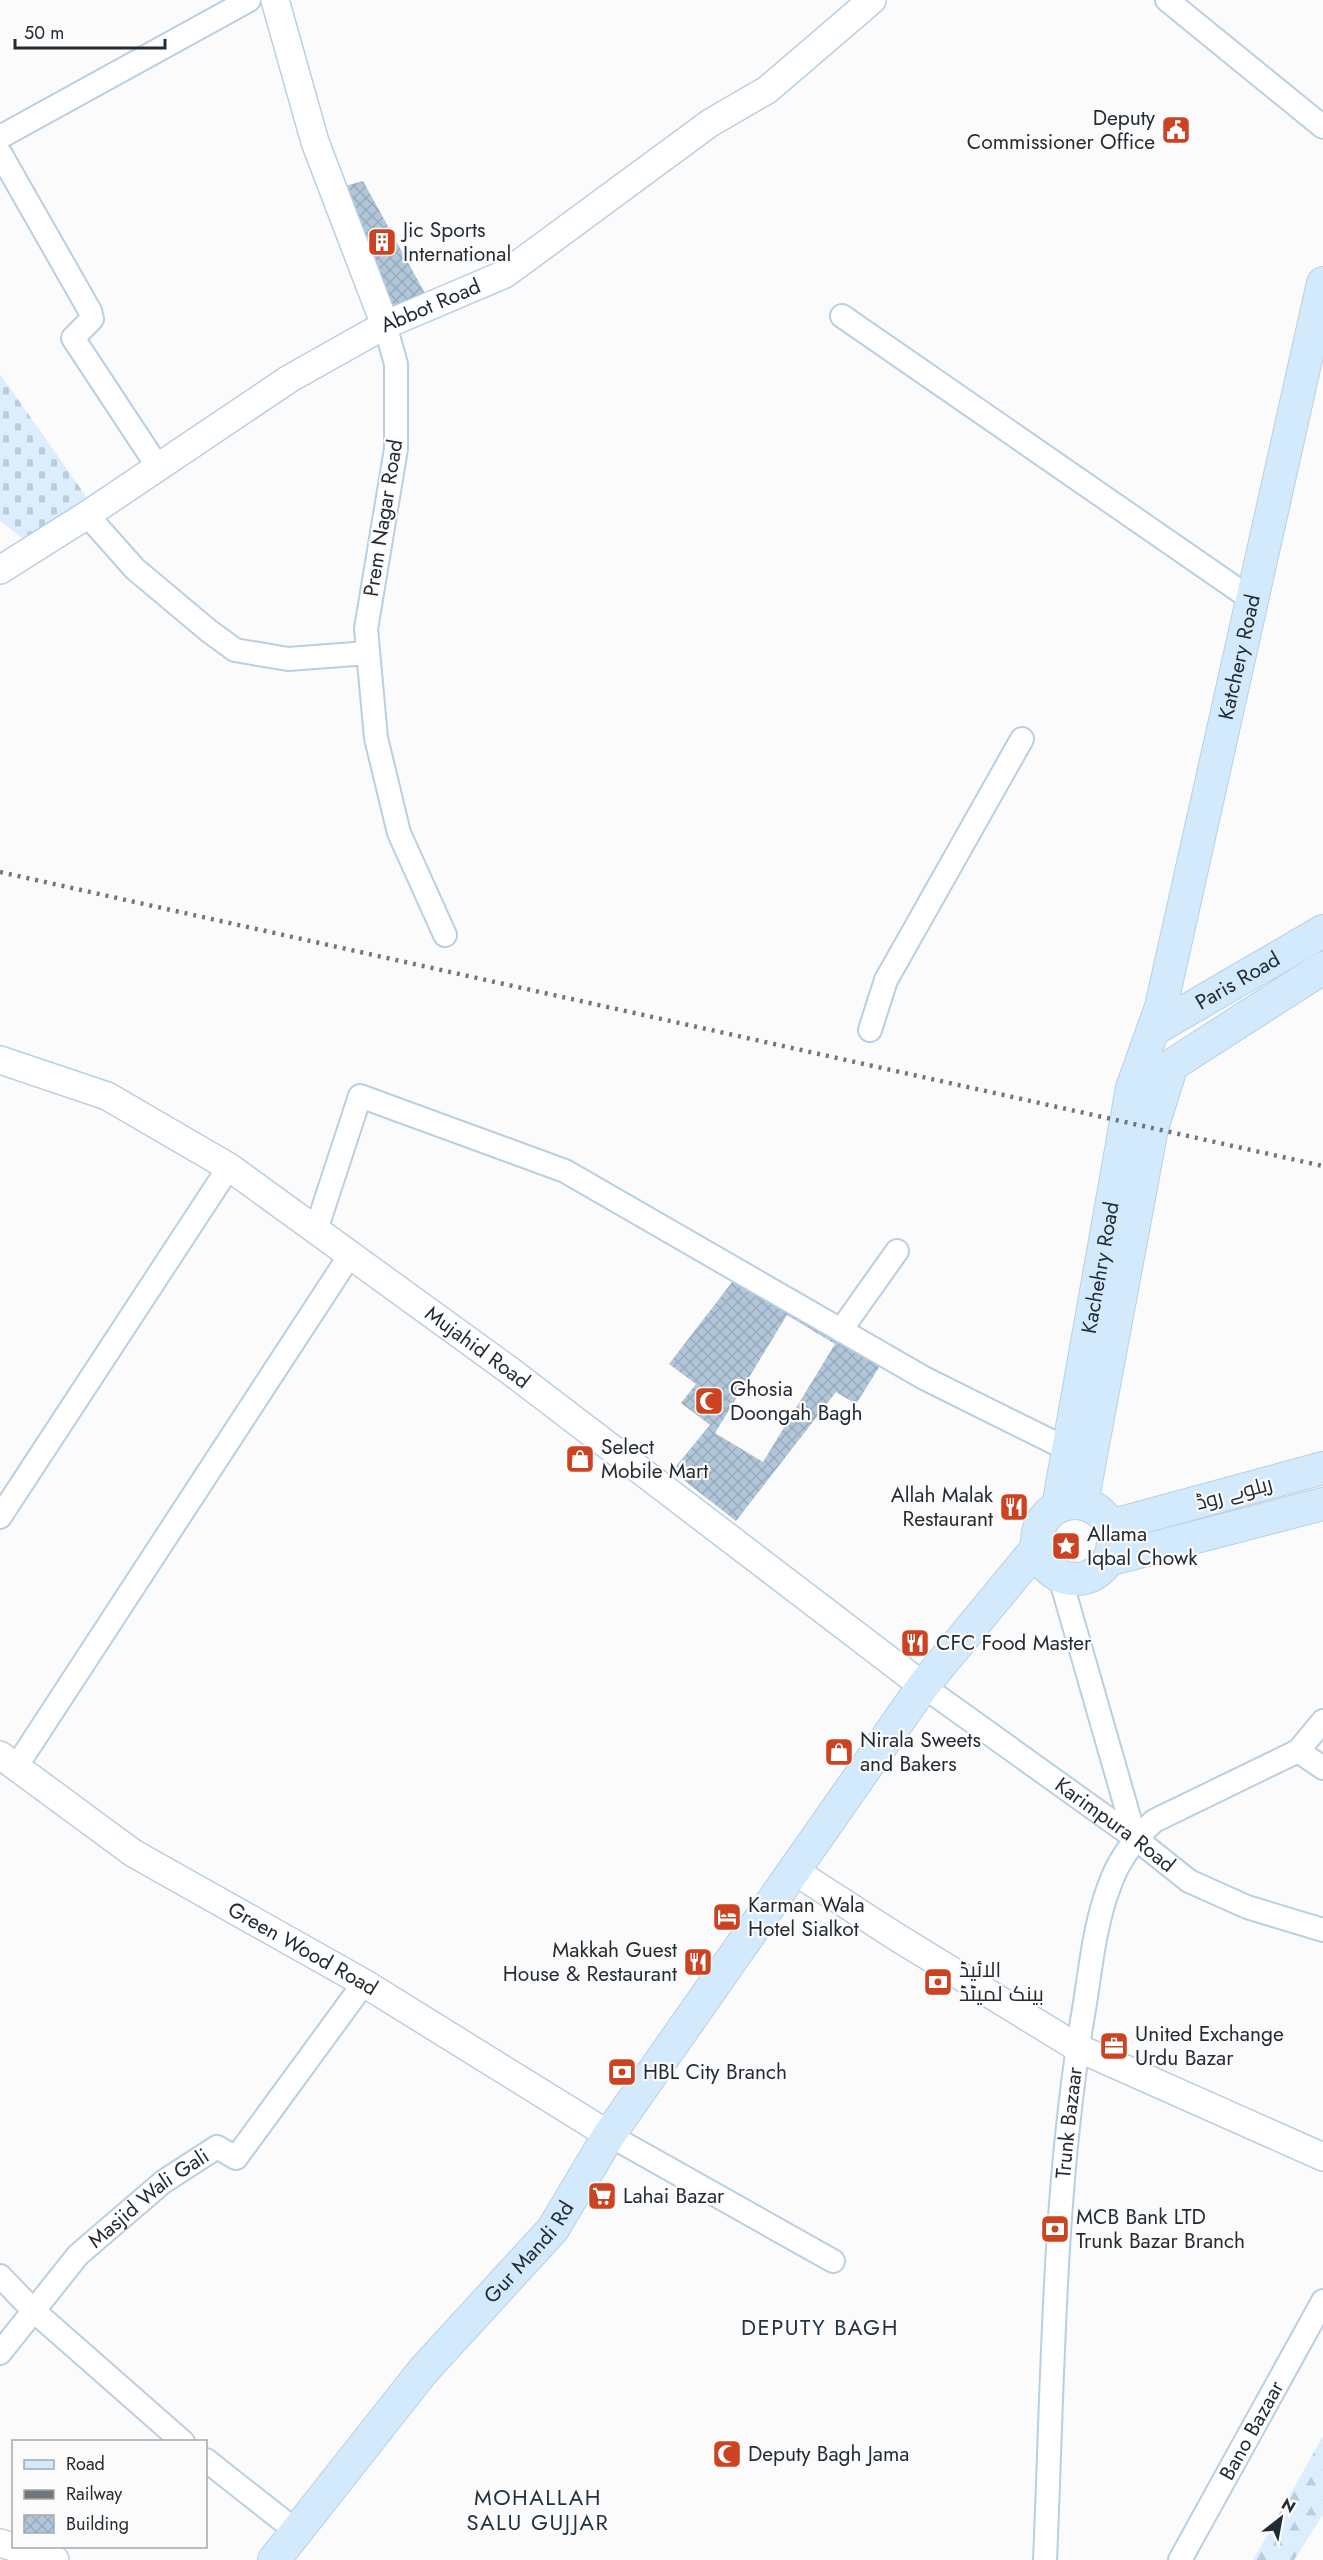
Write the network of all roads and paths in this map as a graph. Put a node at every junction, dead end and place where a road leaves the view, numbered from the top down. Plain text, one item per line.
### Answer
1 (249, 0) edge
2 (275, 0) edge
3 (872, 0) edge
4 (1167, 0) edge
5 (1323, 126) edge
6 (0, 137) edge
7 (0, 153) edge
8 (1323, 283) edge
9 (842, 316) dead end
10 (385, 325) junction
11 (158, 466) junction
12 (87, 515) junction
13 (0, 570) edge
14 (1254, 601) junction
15 (368, 653) junction
16 (1022, 739) dead end
17 (1323, 932) edge
18 (445, 935) dead end
19 (1323, 968) edge
20 (870, 1030) dead end
21 (1153, 1030) junction
22 (0, 1060) edge
23 (1172, 1065) joint
24 (229, 1167) junction
25 (316, 1230) junction
26 (897, 1251) dead end
27 (350, 1255) junction
28 (841, 1330) junction
29 (1067, 1449) junction
30 (1323, 1468) edge
31 (1323, 1504) edge
32 (1070, 1505) junction
33 (0, 1517) edge
34 (1110, 1526) junction
35 (1037, 1548) junction
36 (1108, 1560) junction
37 (1060, 1577) junction
38 (923, 1686) junction
39 (1323, 1721) edge
40 (1298, 1751) junction
41 (8, 1761) edge
42 (1323, 1768) edge
43 (1135, 1838) junction
44 (793, 1870) junction
45 (1323, 1930) edge
46 (363, 1983) junction
47 (1078, 2048) junction
48 (609, 2135) junction
49 (1323, 2157) edge
50 (833, 2261) dead end
51 (0, 2276) edge
52 (1323, 2301) edge
53 (34, 2311) junction
54 (0, 2353) edge
55 (181, 2440) edge
56 (207, 2461) edge
57 (296, 2531) junction
58 (16, 2548) edge
59 (55, 2560) edge
60 (274, 2560) edge
61 (1045, 2560) edge
62 (1180, 2560) edge

1 - 6 street
2 - 10 street, Prem Nagar Road
3 - 10 street, Abbot Road
4 - 5 street
7 - 11 street
8 - 14 main road, Katchery Road
9 - 14 street
10 - 11 street, Abbot Road
10 - 15 street, Prem Nagar Road
11 - 12 street, Abbot Road
12 - 13 street, Abbot Road
12 - 15 street
14 - 21 main road, Katchery Road
15 - 18 street, Prem Nagar Road
16 - 20 street
17 - 21 main road, Paris Road
19 - 23 main road, Paris Road
21 - 29 main road, Kachehry Road
22 - 24 street, Mujahid Road
23 - 32 main road, Kachehry Road
24 - 25 street, Mujahid Road
24 - 33 street
25 - 27 street, Mujahid Road
25 - 28 street
26 - 28 street
27 - 38 street, Mujahid Road
27 - 41 street
28 - 29 street
29 - 32 main road, Kachehry Road
30 - 34 main road, ریلوے روڈ
31 - 36 main road
32 - 34 main road
32 - 35 main road
34 - 36 main road
35 - 37 main road
35 - 38 main road, Gur Mandi Rd
36 - 37 main road
37 - 43 street
38 - 43 street, Karimpura Road
38 - 44 main road, Gur Mandi Rd
39 - 40 street
40 - 42 street
40 - 43 street
41 - 46 street, Green Wood Road
43 - 45 street, Karimpura Road
43 - 47 street, Trunk Bazaar
44 - 47 street
44 - 48 main road, Gur Mandi Rd
46 - 48 street, Green Wood Road
46 - 53 street, Masjid Wali Gali
47 - 49 street
47 - 61 street, Trunk Bazaar
48 - 50 street
48 - 57 main road, Gur Mandi Rd
51 - 53 street
52 - 62 street, Bano Bazaar
53 - 54 street, Masjid Wali Gali
53 - 55 street
56 - 57 street
57 - 60 main road, Gur Mandi Rd
58 - 59 street

